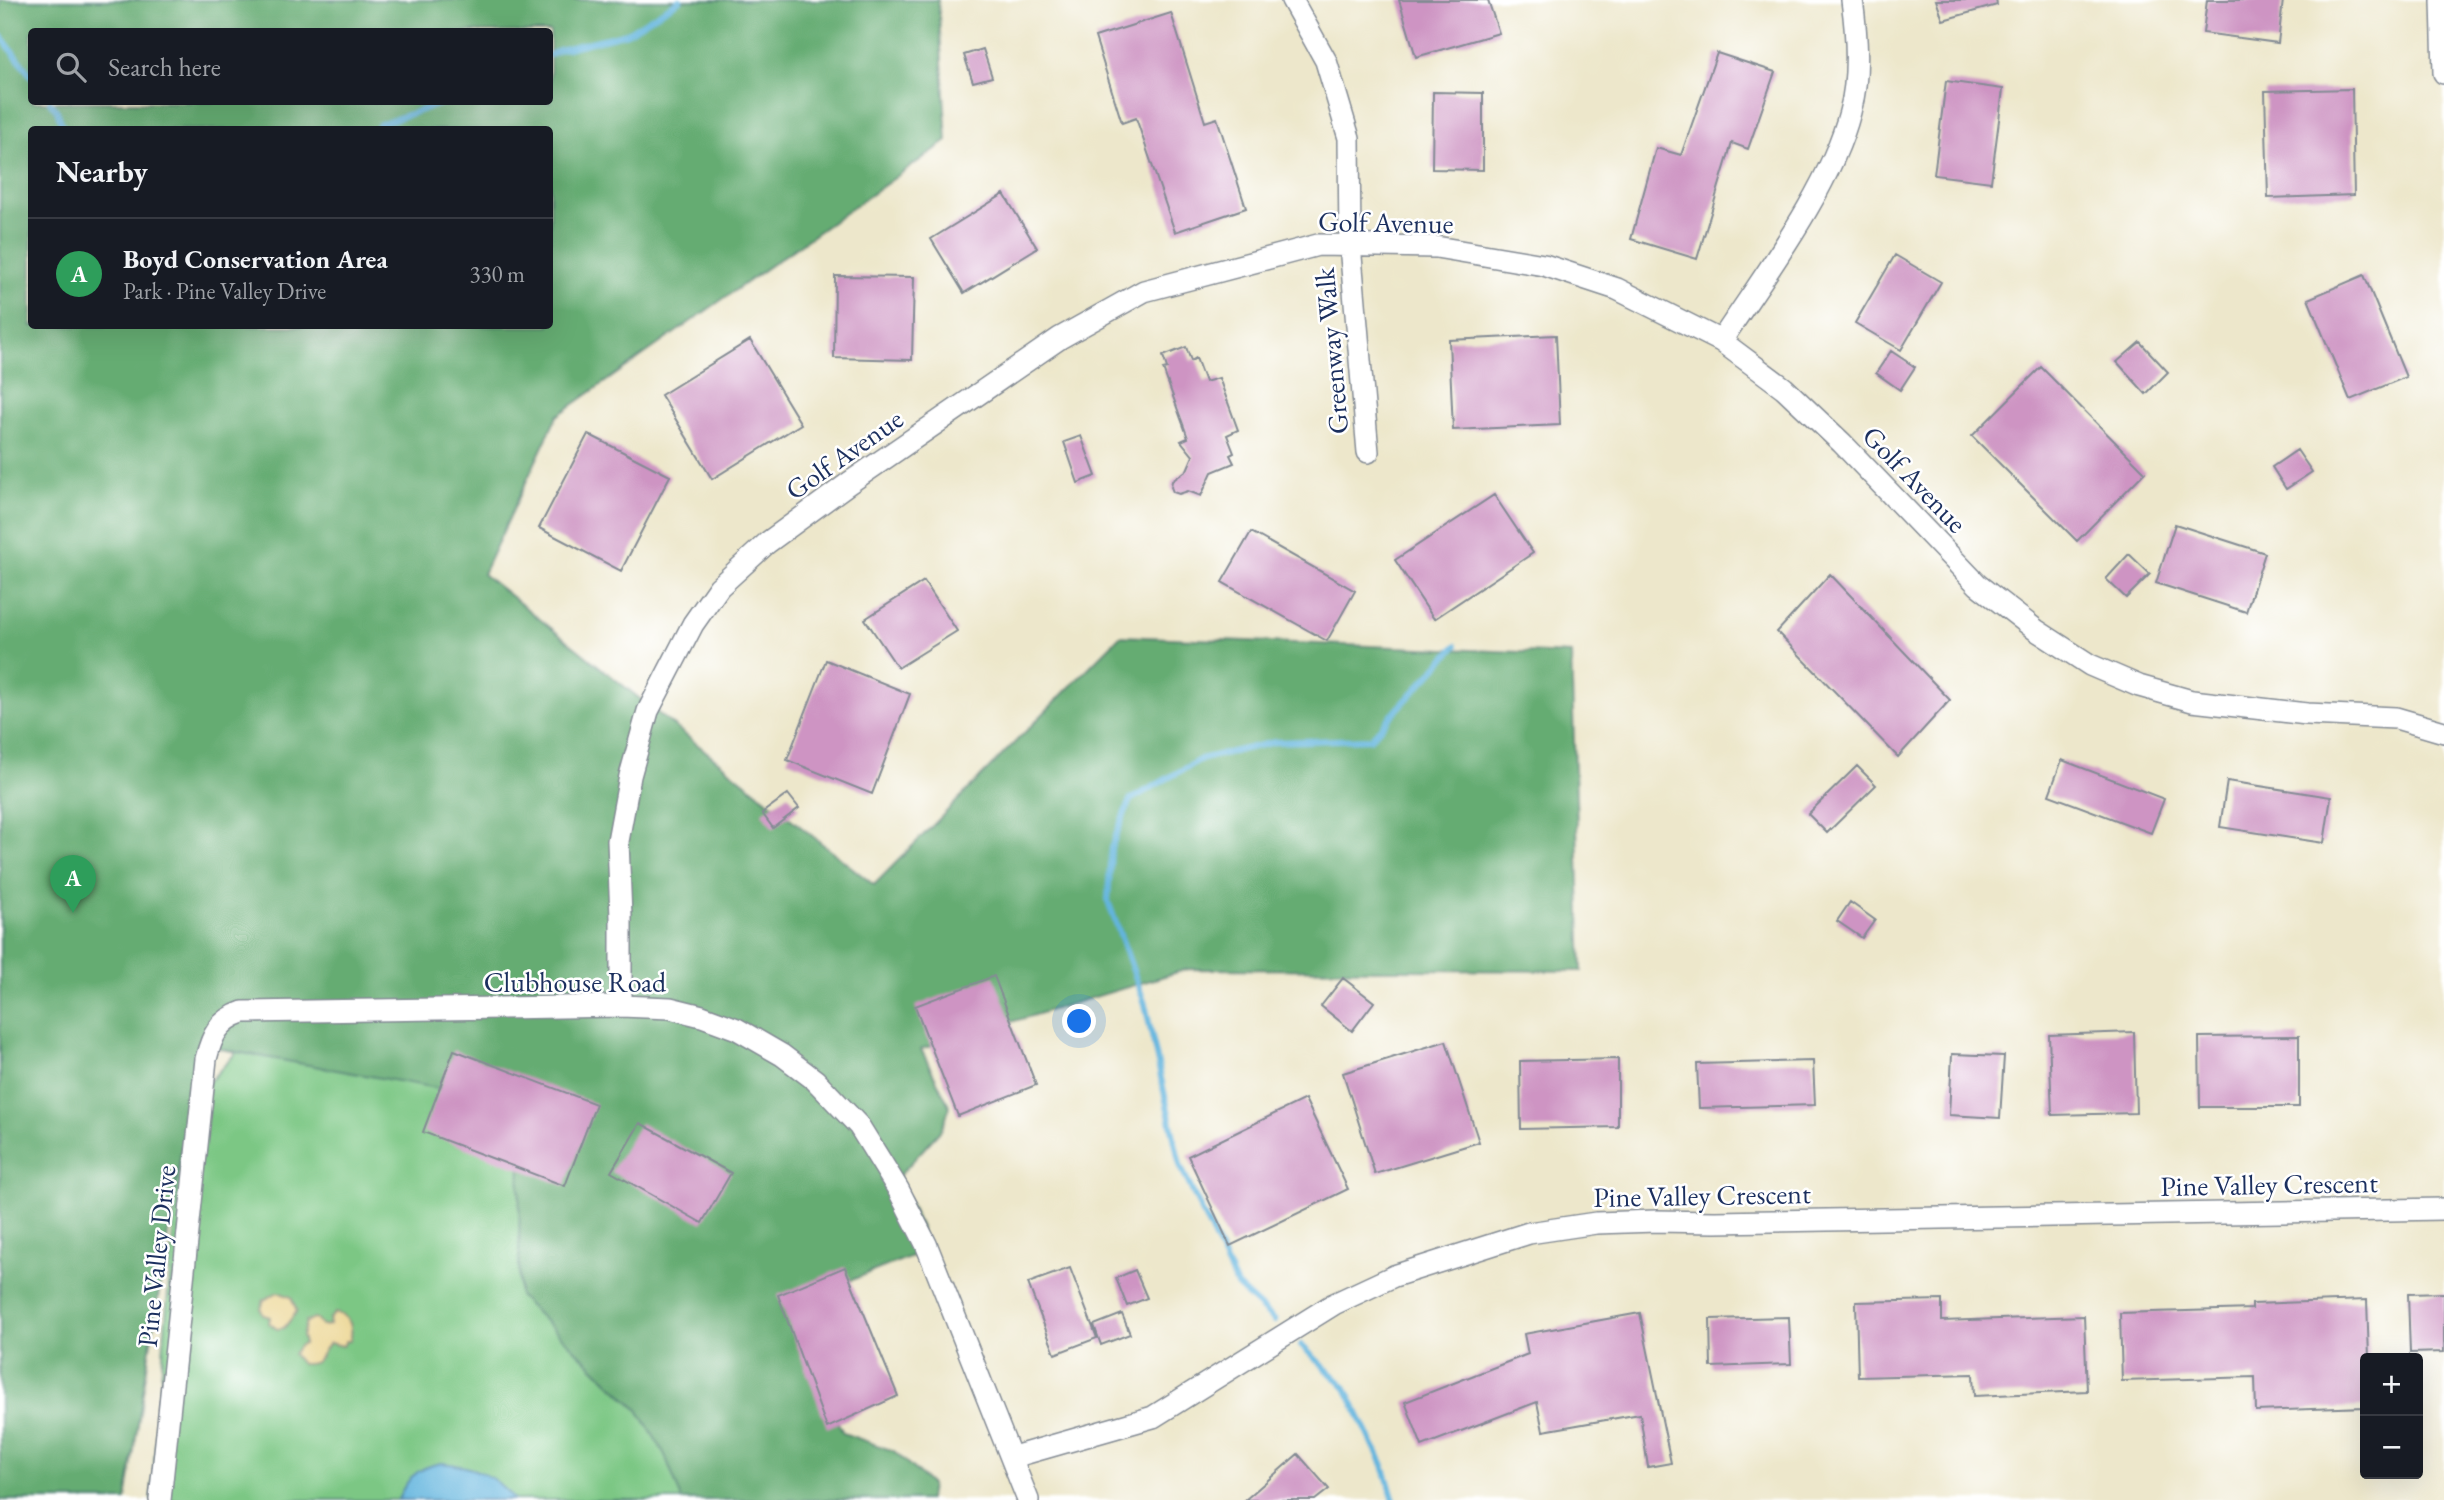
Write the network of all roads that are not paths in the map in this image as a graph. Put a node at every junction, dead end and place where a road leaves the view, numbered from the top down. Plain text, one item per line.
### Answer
1 (1292, 0) edge
2 (1852, 0) edge
3 (2442, 0) edge
4 (2444, 73) edge
5 (1350, 245) junction
6 (1721, 341) junction
7 (1368, 452) dead end
8 (2444, 732) edge
9 (621, 1006) junction
10 (222, 1022) joint
11 (2444, 1209) edge
12 (1013, 1457) junction
13 (160, 1500) edge
14 (1028, 1500) edge

1 - 5 street, Greenway Walk
2 - 6 street
3 - 4 street
5 - 6 street, Golf Avenue
5 - 7 street, Greenway Walk
5 - 9 street, Golf Avenue
6 - 8 street, Golf Avenue
9 - 10 street, Clubhouse Road
9 - 12 street, Clubhouse Road
10 - 13 street, Pine Valley Drive
11 - 12 street, Pine Valley Crescent
12 - 14 street, Clubhouse Road

